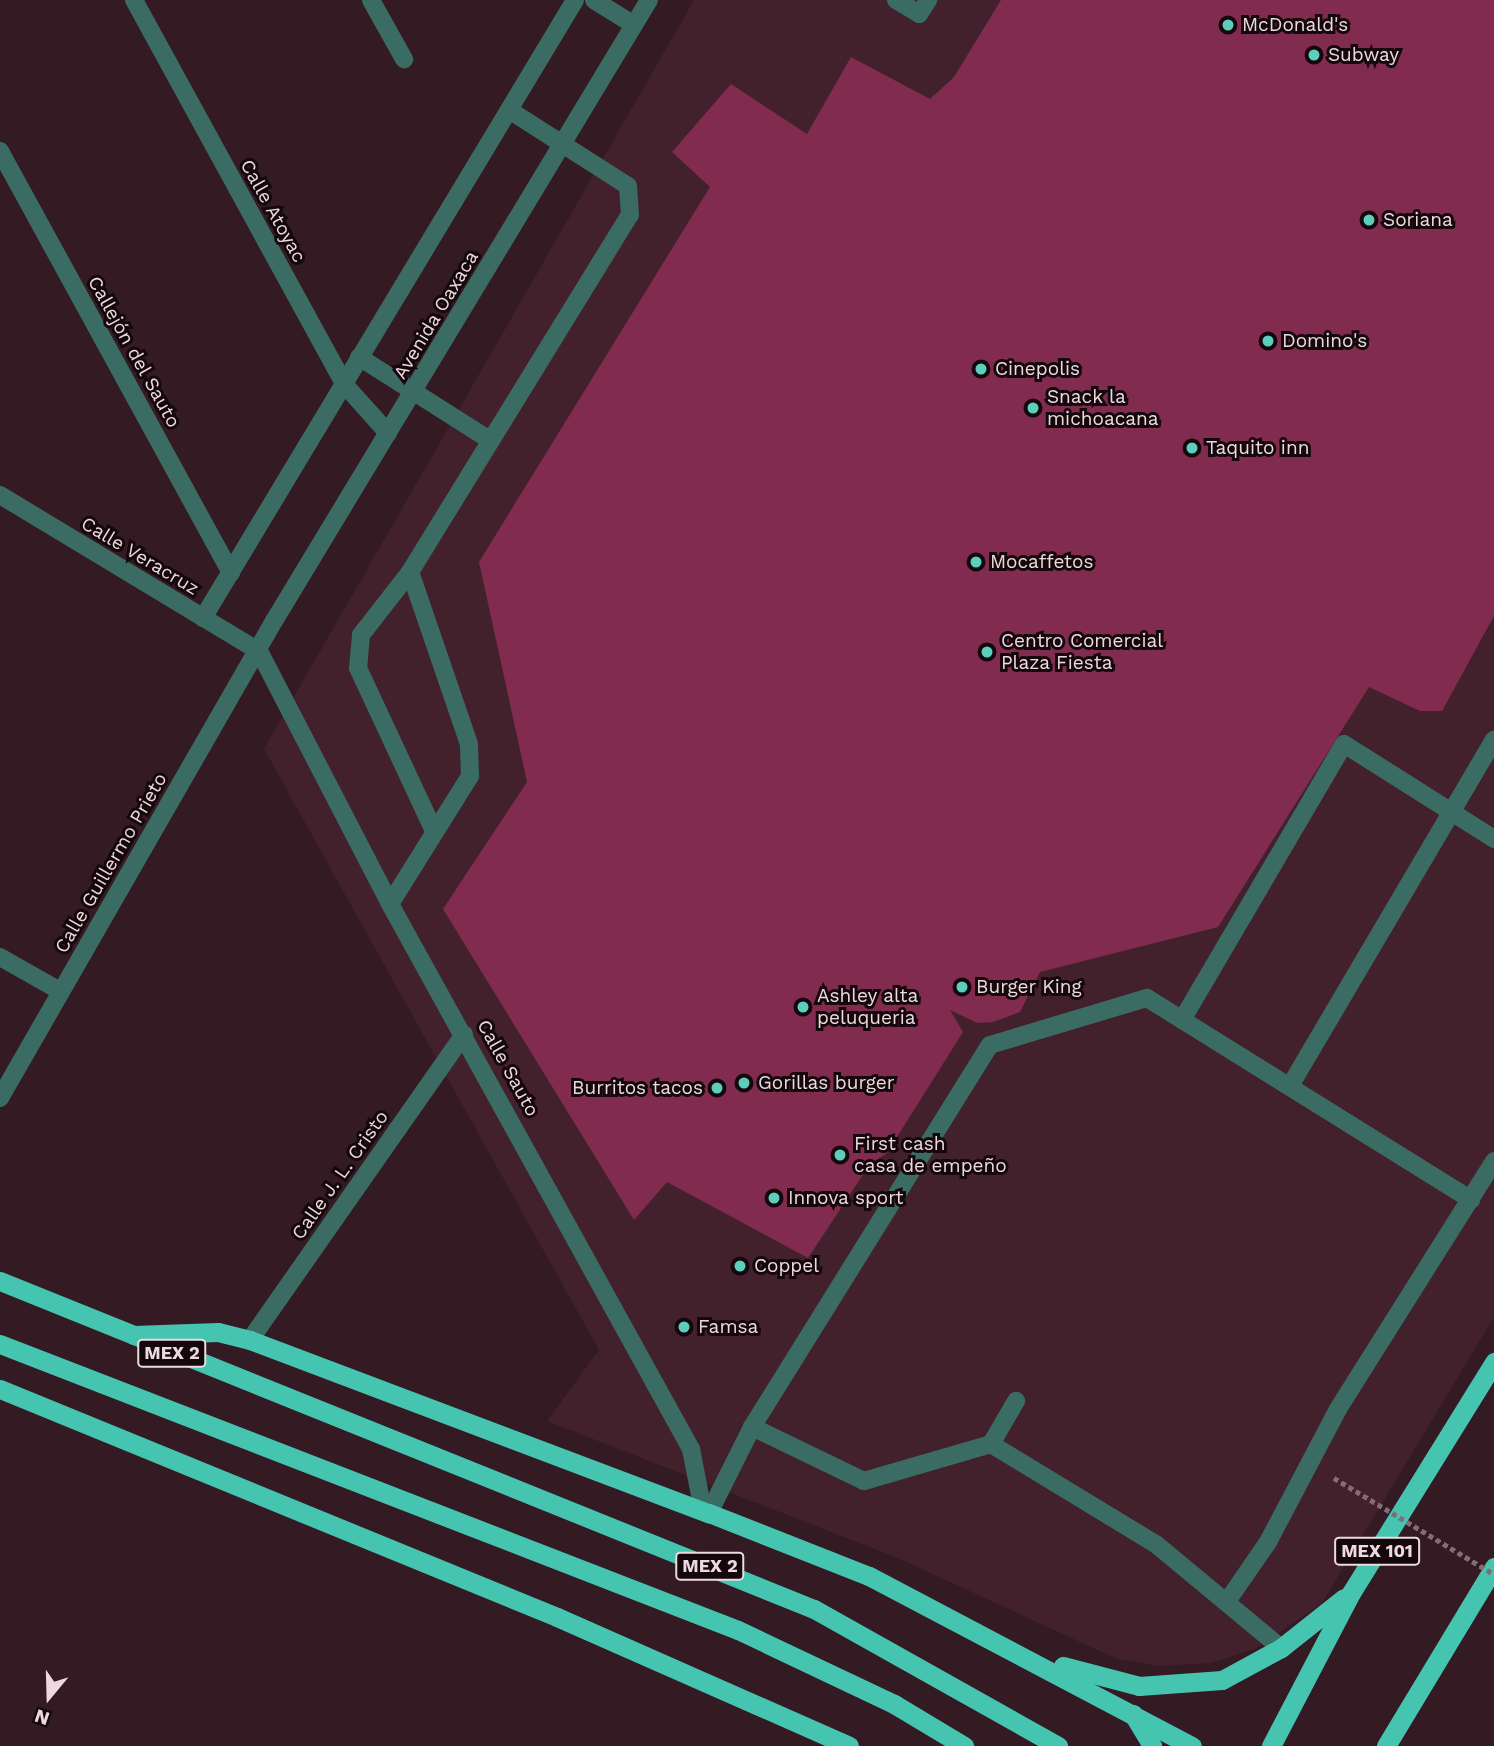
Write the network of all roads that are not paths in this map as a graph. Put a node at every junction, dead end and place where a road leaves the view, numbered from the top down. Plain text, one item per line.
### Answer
1 (134, 0) edge
2 (371, 0) edge
3 (575, 0) edge
4 (594, 0) edge
5 (649, 0) edge
6 (896, 0) edge
7 (928, 0) edge
8 (634, 25) junction
9 (404, 59) dead end
10 (509, 110) junction
11 (562, 144) junction
12 (0, 151) edge
13 (359, 357) junction
14 (344, 384) junction
15 (415, 392) junction
16 (388, 433) junction
17 (488, 439) junction
18 (0, 495) edge
19 (410, 572) junction
20 (231, 573) junction
21 (203, 618) junction
22 (259, 651) junction
23 (1494, 740) edge
24 (1451, 812) junction
25 (434, 831) junction
26 (1494, 839) edge
27 (390, 904) junction
28 (0, 957) edge
29 (60, 991) junction
30 (1182, 1020) junction
31 (464, 1034) junction
32 (1290, 1086) junction
33 (0, 1098) edge
34 (1494, 1161) edge
35 (1471, 1200) junction
36 (0, 1281) edge
37 (126, 1335) junction
38 (250, 1340) junction
39 (0, 1344) edge
40 (1494, 1362) edge
41 (0, 1389) edge
42 (1016, 1401) dead end
43 (752, 1427) junction
44 (990, 1444) junction
45 (706, 1512) junction
46 (1494, 1567) edge
47 (1490, 1587) edge
48 (1351, 1593) junction
49 (1228, 1600) junction
50 (1281, 1648) junction
51 (1035, 1659) junction
52 (1132, 1712) junction
53 (848, 1746) edge
54 (964, 1746) edge
55 (1058, 1746) edge
56 (1152, 1746) edge
57 (1192, 1746) edge
58 (1270, 1746) edge
59 (1386, 1746) edge

1 - 14 street, Calle Atoyac
2 - 9 street
3 - 10 street
4 - 8 street
5 - 8 street, Avenida Oaxaca
6 - 7 street
8 - 11 street, Avenida Oaxaca
10 - 11 street
10 - 13 street
11 - 15 street, Avenida Oaxaca
11 - 17 street
12 - 20 street, Callejón del Sauto
13 - 14 street
13 - 15 street
14 - 16 street, Calle Atoyac
14 - 20 street
15 - 16 street, Avenida Oaxaca
15 - 17 street
16 - 22 street, Avenida Oaxaca
17 - 19 street
18 - 21 street, Calle Veracruz
19 - 25 street
19 - 25 street
20 - 21 street
21 - 22 street, Calle Veracruz
22 - 27 street, Calle Sauto
22 - 29 street, Calle Guillermo Prieto
23 - 24 street
24 - 26 street
24 - 30 street
24 - 32 street
25 - 27 street
27 - 31 street, Calle Sauto
28 - 29 street
29 - 33 street, Calle Guillermo Prieto
30 - 32 street
30 - 43 street
31 - 38 street, Calle J. L. Cristo
31 - 45 street, Calle Sauto
32 - 35 street
34 - 35 street
35 - 49 street
36 - 37 highway, MEX 2
37 - 38 highway
37 - 55 highway, MEX 2
38 - 45 highway
39 - 54 highway, MEX 2
40 - 48 highway, MEX 101
41 - 53 highway
42 - 44 street
43 - 44 street
43 - 45 street
44 - 49 street
45 - 51 highway
46 - 47 highway
47 - 59 highway
48 - 50 highway
48 - 58 highway, MEX 101
49 - 50 street
50 - 51 highway
51 - 52 highway
52 - 56 highway
52 - 57 highway

